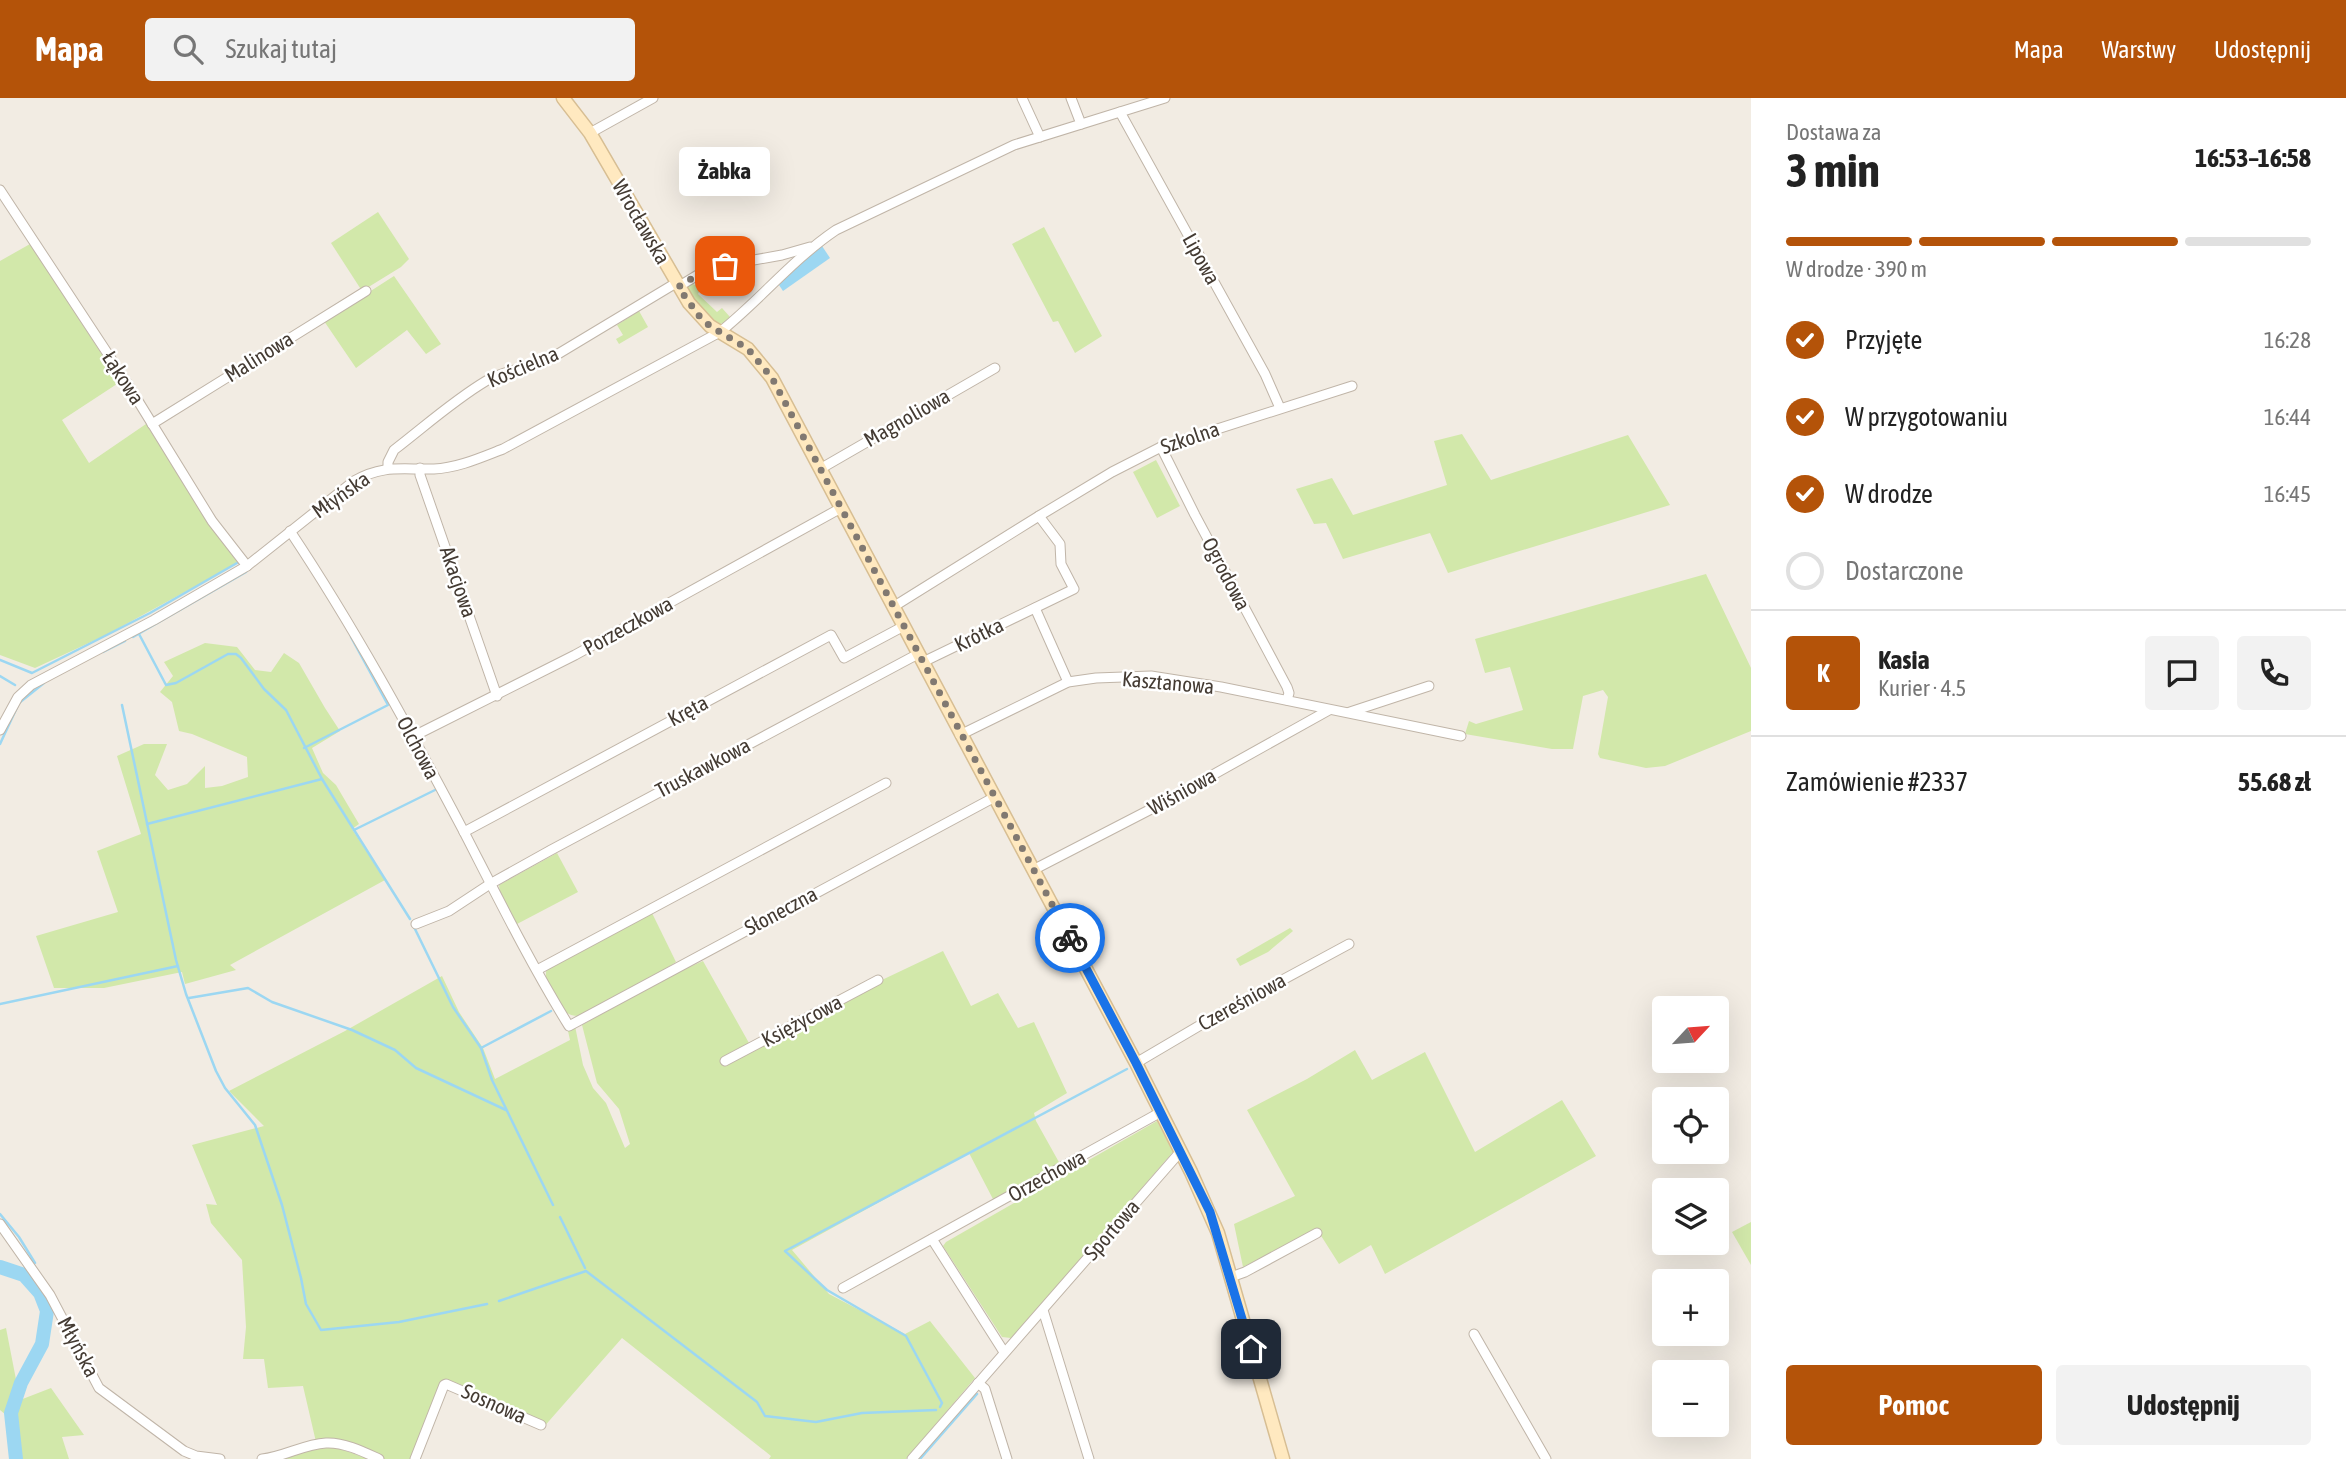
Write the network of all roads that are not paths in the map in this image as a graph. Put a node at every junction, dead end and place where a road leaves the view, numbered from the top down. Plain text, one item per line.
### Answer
1 (563, 98) edge
2 (653, 98) edge
3 (1022, 98) edge
4 (1071, 98) edge
5 (1165, 98) edge
6 (1145, 101) edge
7 (1120, 112) junction
8 (1081, 124) junction
9 (590, 133) junction
10 (1040, 137) junction
11 (0, 190) edge
12 (811, 247) junction
13 (677, 285) junction
14 (366, 291) dead end
15 (720, 332) junction
16 (995, 368) dead end
17 (1352, 386) dead end
18 (1280, 408) junction
19 (152, 424) junction
20 (1161, 447) junction
21 (388, 468) junction
22 (420, 468) junction
23 (820, 469) junction
24 (841, 508) junction
25 (1039, 516) junction
26 (290, 531) junction
27 (247, 566) junction
28 (893, 607) junction
29 (1034, 608) junction
30 (904, 626) junction
31 (920, 658) junction
32 (1068, 682) junction
33 (1429, 686) dead end
34 (497, 696) junction
35 (1287, 700) junction
36 (1329, 709) junction
37 (1348, 713) junction
38 (0, 730) edge
39 (960, 735) junction
40 (1461, 736) dead end
41 (412, 737) junction
42 (886, 783) dead end
43 (993, 798) junction
44 (464, 832) junction
45 (1033, 870) junction
46 (490, 884) junction
47 (416, 924) dead end
48 (1349, 944) dead end
49 (537, 970) junction
50 (877, 980) dead end
51 (569, 1026) joint
52 (725, 1061) dead end
53 (1136, 1063) junction
54 (1161, 1112) junction
55 (1181, 1151) junction
56 (0, 1224) edge
57 (1317, 1233) dead end
58 (932, 1239) junction
59 (1231, 1278) junction
60 (843, 1287) dead end
61 (1043, 1310) junction
62 (1474, 1334) dead end
63 (1004, 1352) junction
64 (978, 1383) junction
65 (541, 1425) dead end
66 (275, 1458) edge
67 (220, 1459) edge
68 (262, 1459) edge
69 (379, 1459) edge
70 (415, 1459) edge
71 (912, 1459) edge
72 (1007, 1459) edge
73 (1089, 1459) edge
74 (1283, 1459) edge
75 (1546, 1459) edge

1 - 9 street, Wrocławska
2 - 9 street
3 - 10 street
4 - 8 street
5 - 6 street
6 - 7 street
7 - 8 street
7 - 18 street, Lipowa
8 - 10 street
9 - 13 street, Wrocławska
10 - 12 street
11 - 19 street, Łąkowa
12 - 13 street
12 - 15 street
13 - 15 street, Wrocławska
13 - 21 street, Kościelna
14 - 19 street, Malinowa
15 - 22 street, Młyńska
15 - 23 street, Wrocławska
16 - 23 street, Magnoliowa
17 - 18 street, Szkolna
18 - 20 street, Szkolna
19 - 27 street, Łąkowa
20 - 25 street, Szkolna
20 - 35 street, Ogrodowa
21 - 22 street, Młyńska
21 - 26 street, Młyńska
22 - 34 street, Akacjowa
23 - 24 street, Wrocławska
24 - 28 street, Wrocławska
24 - 34 street, Porzeczkowa
25 - 28 street, Szkolna
25 - 29 street, Krótka
26 - 27 street, Młyńska
26 - 41 street, Olchowa
27 - 38 street, Młyńska
28 - 30 street, Wrocławska
29 - 31 street, Krótka
29 - 32 street
30 - 31 street, Wrocławska
30 - 44 street, Kręta
31 - 39 street, Wrocławska
31 - 46 street, Truskawkowa
32 - 35 street, Kasztanowa
32 - 39 street, Kasztanowa
33 - 37 street
34 - 41 street, Porzeczkowa
35 - 36 street, Kasztanowa
36 - 37 street, Kasztanowa
36 - 45 street, Wiśniowa
37 - 40 street, Kasztanowa
39 - 43 street, Wrocławska
41 - 44 street, Olchowa
42 - 49 street
43 - 45 street, Wrocławska
43 - 51 street, Słoneczna
44 - 46 street, Olchowa
45 - 53 street, Wrocławska
46 - 47 street, Truskawkowa
46 - 49 street, Olchowa
48 - 53 street, Czereśniowa
49 - 51 street, Olchowa
50 - 52 street, Księżycowa
53 - 54 street, Wrocławska
54 - 55 street, Wrocławska
54 - 58 street, Orzechowa
55 - 59 street, Wrocławska
55 - 61 street, Sportowa
56 - 67 street, Młyńska
57 - 59 street
58 - 60 street, Orzechowa
58 - 63 street
59 - 74 street, Wrocławska
61 - 63 street, Sportowa
61 - 73 street
62 - 75 street
63 - 64 street, Sportowa
64 - 71 street, Sportowa
64 - 72 street
65 - 70 street, Sosnowa
66 - 68 street
66 - 69 street

